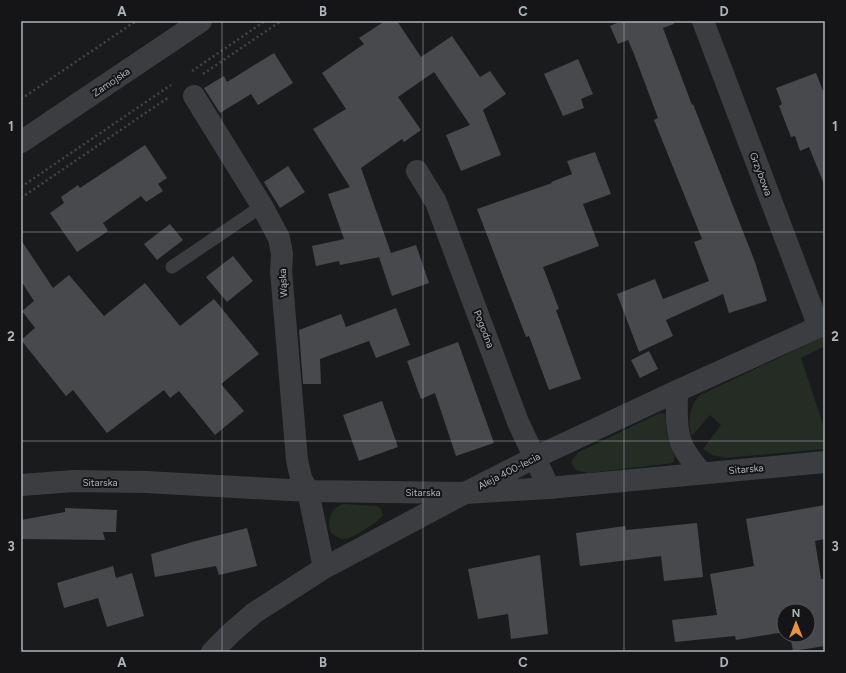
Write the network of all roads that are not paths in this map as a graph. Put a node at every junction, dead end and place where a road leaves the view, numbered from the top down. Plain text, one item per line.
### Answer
1 (201, 21) edge
2 (703, 21) edge
3 (189, 89) road end
4 (21, 142) edge
5 (417, 171) dead end
6 (262, 206) junction
7 (172, 267) dead end
8 (822, 325) edge
9 (677, 391) junction
10 (534, 458) junction
11 (825, 462) edge
12 (702, 473) junction
13 (21, 485) edge
14 (549, 488) junction
15 (308, 491) junction
16 (465, 493) junction
17 (324, 568) junction
18 (212, 652) edge

1 - 4 street, Zamojska
2 - 8 street, Grzybowa
3 - 6 street, Wąska
5 - 10 street, Pogodna
6 - 7 lane
6 - 15 street, Wąska
8 - 9 street, Aleja 400-lecia
9 - 10 street, Aleja 400-lecia
9 - 12 street
10 - 14 street, Pogodna
10 - 16 street, Aleja 400-lecia
11 - 12 street, Sitarska
12 - 14 street, Sitarska
13 - 15 street, Sitarska
14 - 16 street, Sitarska
15 - 16 street, Sitarska
15 - 17 street, Wąska
16 - 17 street, Aleja 400-lecia
17 - 18 street, Aleja 400-lecia

